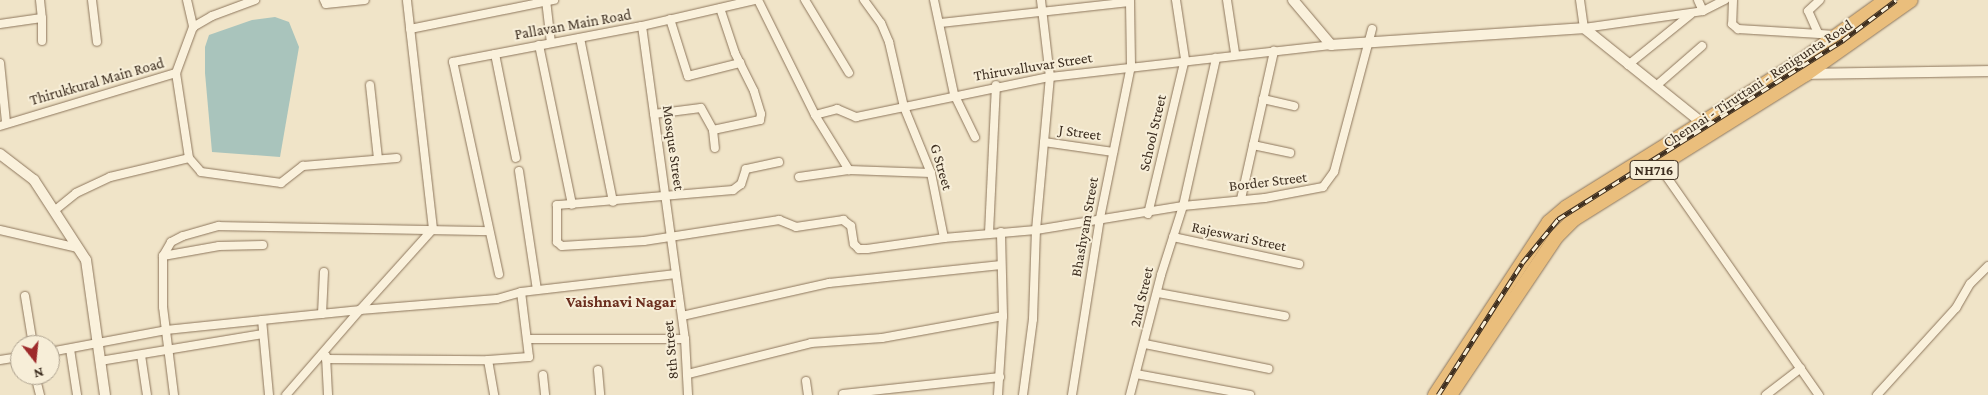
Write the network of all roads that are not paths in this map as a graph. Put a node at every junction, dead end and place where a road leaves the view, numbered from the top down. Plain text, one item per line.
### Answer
1 (40, 0) edge
2 (92, 0) edge
3 (187, 0) edge
4 (256, 0) edge
5 (324, 0) edge
6 (365, 0) edge
7 (407, 0) edge
8 (554, 0) edge
9 (757, 0) edge
10 (806, 0) edge
11 (864, 0) edge
12 (934, 0) edge
13 (1041, 0) edge
14 (1176, 0) edge
15 (1227, 0) edge
16 (1293, 0) edge
17 (1580, 0) edge
18 (1698, 0) edge
19 (1725, 0) edge
20 (1733, 0) edge
21 (1820, 0) edge
22 (1886, 0) edge
23 (1911, 0) edge
24 (546, 1) edge
25 (1130, 1) edge
26 (720, 8) junction
27 (1703, 11) junction
28 (1042, 12) junction
29 (1693, 13) junction
30 (42, 18) junction
31 (670, 19) junction
32 (0, 24) edge
33 (940, 24) junction
34 (642, 26) junction
35 (193, 27) junction
36 (410, 28) junction
37 (1584, 28) junction
38 (1372, 29) dead end
39 (1818, 33) junction
40 (1840, 35) junction
41 (580, 38) junction
42 (42, 41) dead end
43 (97, 42) dead end
44 (1368, 42) junction
45 (551, 43) junction
46 (539, 45) junction
47 (1331, 45) junction
48 (1702, 46) dead end
49 (1274, 51) junction
50 (495, 54) junction
51 (1235, 54) junction
52 (1216, 58) junction
53 (1185, 60) junction
54 (0, 63) edge
55 (740, 63) junction
56 (1131, 65) junction
57 (1628, 65) junction
58 (1802, 69) junction
59 (1988, 71) edge
60 (176, 74) junction
61 (849, 74) dead end
62 (1050, 76) junction
63 (370, 85) dead end
64 (996, 85) junction
65 (1656, 86) junction
66 (954, 94) junction
67 (1263, 99) junction
68 (1294, 106) dead end
69 (904, 107) junction
70 (1680, 107) junction
71 (654, 114) junction
72 (815, 114) junction
73 (1702, 122) junction
74 (3, 124) edge
75 (1689, 129) junction
76 (713, 130) junction
77 (1711, 133) junction
78 (975, 137) dead end
79 (1699, 140) junction
80 (1044, 142) junction
81 (1253, 145) junction
82 (715, 148) dead end
83 (1112, 152) junction
84 (1290, 153) dead end
85 (0, 154) edge
86 (189, 158) junction
87 (398, 158) dead end
88 (516, 158) dead end
89 (378, 159) junction
90 (1656, 161) junction
91 (779, 162) dead end
92 (849, 170) junction
93 (519, 171) dead end
94 (930, 173) junction
95 (799, 177) dead end
96 (665, 196) junction
97 (1241, 199) junction
98 (613, 202) junction
99 (572, 205) junction
100 (1183, 206) junction
101 (54, 212) junction
102 (1148, 214) junction
103 (1100, 218) junction
104 (433, 229) junction
105 (0, 230) edge
106 (1036, 230) junction
107 (489, 231) junction
108 (1001, 232) junction
109 (989, 233) junction
110 (1173, 237) junction
111 (671, 238) junction
112 (944, 238) junction
113 (263, 245) dead end
114 (78, 248) junction
115 (163, 256) junction
116 (1299, 264) dead end
117 (1001, 265) junction
118 (1988, 266) edge
119 (324, 272) dead end
120 (499, 274) dead end
121 (676, 274) junction
122 (537, 290) junction
123 (521, 292) junction
124 (1158, 293) junction
125 (25, 296) dead end
126 (360, 310) junction
127 (322, 314) junction
128 (682, 316) junction
129 (1003, 316) junction
130 (1285, 316) dead end
131 (262, 320) junction
132 (166, 330) junction
133 (263, 334) junction
134 (31, 335) edge
135 (529, 339) junction
136 (686, 340) junction
137 (1145, 344) junction
138 (97, 345) junction
139 (70, 349) junction
140 (326, 349) junction
141 (60, 350) edge
142 (168, 350) junction
143 (141, 354) junction
144 (326, 359) junction
145 (488, 360) junction
146 (100, 361) junction
147 (1801, 368) junction
148 (1269, 369) dead end
149 (598, 370) dead end
150 (688, 374) junction
151 (1136, 374) junction
152 (543, 375) dead end
153 (1000, 377) junction
154 (806, 381) dead end
155 (843, 394) edge
156 (77, 395) edge
157 (105, 395) edge
158 (147, 395) edge
159 (174, 395) edge
160 (269, 395) edge
161 (286, 395) edge
162 (328, 395) edge
163 (494, 395) edge
164 (545, 395) edge
165 (600, 395) edge
166 (688, 395) edge
167 (808, 395) edge
168 (998, 395) edge
169 (1023, 395) edge
170 (1072, 395) edge
171 (1130, 395) edge
172 (1250, 395) edge
173 (1435, 395) edge
174 (1450, 395) edge
175 (1766, 395) edge
176 (1819, 395) edge
177 (1877, 395) edge

1 - 30 street
2 - 43 street
3 - 35 street
4 - 35 street
5 - 6 street
7 - 36 street
8 - 24 street
9 - 26 street, Pallavan Main Road
9 - 72 street
10 - 61 street
11 - 69 street, G Street
12 - 33 street
13 - 28 street
14 - 53 street
15 - 51 street
16 - 47 street
17 - 37 street
18 - 27 street
19 - 27 street
20 - 39 street
21 - 39 street
22 - 40 highway, Chennai - Tiruttani - Renigunta Road / NH716
23 - 58 highway, Chennai - Tiruttani - Renigunta Road / NH716
24 - 36 street
24 - 45 street
25 - 28 street
25 - 56 street, Bhashyam Street
26 - 31 street, Pallavan Main Road
26 - 55 street
27 - 29 street
28 - 33 street
28 - 62 street
29 - 37 street
29 - 57 street
30 - 32 street
30 - 42 street
31 - 34 street, Pallavan Main Road
31 - 55 street
33 - 66 street
34 - 41 street, Pallavan Main Road
34 - 71 street, Mosque Street
35 - 60 street, Thirukkural Main Road
36 - 104 street
37 - 44 street
37 - 57 street
38 - 44 street, Border Street
39 - 40 street
40 - 58 highway, Chennai - Tiruttani - Renigunta Road / NH716
41 - 45 street, Pallavan Main Road
41 - 98 street
44 - 47 street
44 - 97 street, Border Street
45 - 46 street, Pallavan Main Road
46 - 50 street, Pallavan Main Road
46 - 99 street
47 - 49 street, Thiruvalluvar Street
48 - 65 street
49 - 51 street, Thiruvalluvar Street
49 - 67 street
50 - 88 street
50 - 107 street, Pallavan Main Road
51 - 52 street, Thiruvalluvar Street
52 - 53 street, Thiruvalluvar Street
52 - 100 street, 2nd Street
53 - 56 street, Thiruvalluvar Street
53 - 102 street, School Street
54 - 74 street
55 - 76 street
56 - 62 street, Thiruvalluvar Street
56 - 83 street, Bhashyam Street
57 - 65 street
58 - 59 street
58 - 73 highway, Chennai - Tiruttani - Renigunta Road / NH716
58 - 77 highway, Chennai - Tiruttani - Renigunta Road / NH716
60 - 74 street, Thirukkural Main Road
60 - 86 street
62 - 64 street, Thiruvalluvar Street
62 - 80 street
63 - 89 street
64 - 66 street, Thiruvalluvar Street
64 - 109 street
65 - 70 street
66 - 69 street, Thiruvalluvar Street
66 - 78 street
67 - 68 street
67 - 81 street
69 - 72 street, Thiruvalluvar Street
69 - 94 street, G Street
70 - 73 street
70 - 75 street
71 - 76 street
71 - 96 street, Mosque Street
72 - 92 street
73 - 75 highway, Chennai - Tiruttani - Renigunta Road / NH716
73 - 77 street
75 - 79 street
75 - 90 highway, Chennai - Tiruttani - Renigunta Road / NH716
76 - 82 street
77 - 79 highway, Chennai - Tiruttani - Renigunta Road / NH716
79 - 90 highway, Chennai - Tiruttani - Renigunta Road / NH716
80 - 83 street, J Street
80 - 106 street
81 - 84 street
81 - 97 street
83 - 103 street, Bhashyam Street
85 - 101 street
86 - 89 street
86 - 101 street
87 - 89 street
90 - 147 street
90 - 173 highway, Chennai - Tiruttani - Renigunta Road / NH716
90 - 174 highway, Chennai - Tiruttani - Renigunta Road / NH716
91 - 96 street
92 - 94 street
92 - 95 street
93 - 122 street
94 - 112 street, G Street
96 - 98 street
96 - 111 street, Mosque Street
97 - 100 street, Border Street
98 - 99 street
99 - 111 street
100 - 102 street, Border Street
100 - 110 street, 2nd Street
101 - 114 street
102 - 103 street, Border Street
103 - 106 street, Border Street
103 - 170 street, Bhashyam Street
104 - 107 street
104 - 115 street
104 - 126 street
105 - 114 street
106 - 108 street, Border Street
106 - 169 street
107 - 120 street
108 - 109 street, Border Street
108 - 117 street
109 - 112 street, Border Street
110 - 116 street, Rajeswari Street
110 - 124 street, 2nd Street
111 - 112 street, Border Street
111 - 121 street, Mosque Street
113 - 115 street
114 - 138 street
115 - 132 street
117 - 128 street
117 - 129 street
118 - 177 street
119 - 127 street
121 - 122 street
121 - 128 street, 8th Street
122 - 123 street
123 - 126 street
123 - 135 street
124 - 130 street
124 - 137 street, 2nd Street
125 - 134 street
126 - 127 street
126 - 140 street
127 - 131 street
128 - 136 street, 8th Street
129 - 150 street
129 - 153 street
131 - 132 street
131 - 133 street
132 - 138 street
132 - 142 street
133 - 142 street
133 - 160 street
135 - 136 street
135 - 145 street
136 - 150 street, 8th Street
137 - 148 street
137 - 151 street, 2nd Street
138 - 139 street
138 - 146 street
139 - 141 street
139 - 156 street
140 - 144 street
140 - 161 street
142 - 143 street
142 - 159 street
143 - 146 street
143 - 158 street
144 - 145 street
144 - 162 street
145 - 163 street
146 - 157 street
147 - 175 street
147 - 176 street
149 - 165 street
150 - 166 street, 8th Street
151 - 171 street, 2nd Street
151 - 172 street
152 - 164 street
153 - 155 street
153 - 168 street
154 - 167 street

